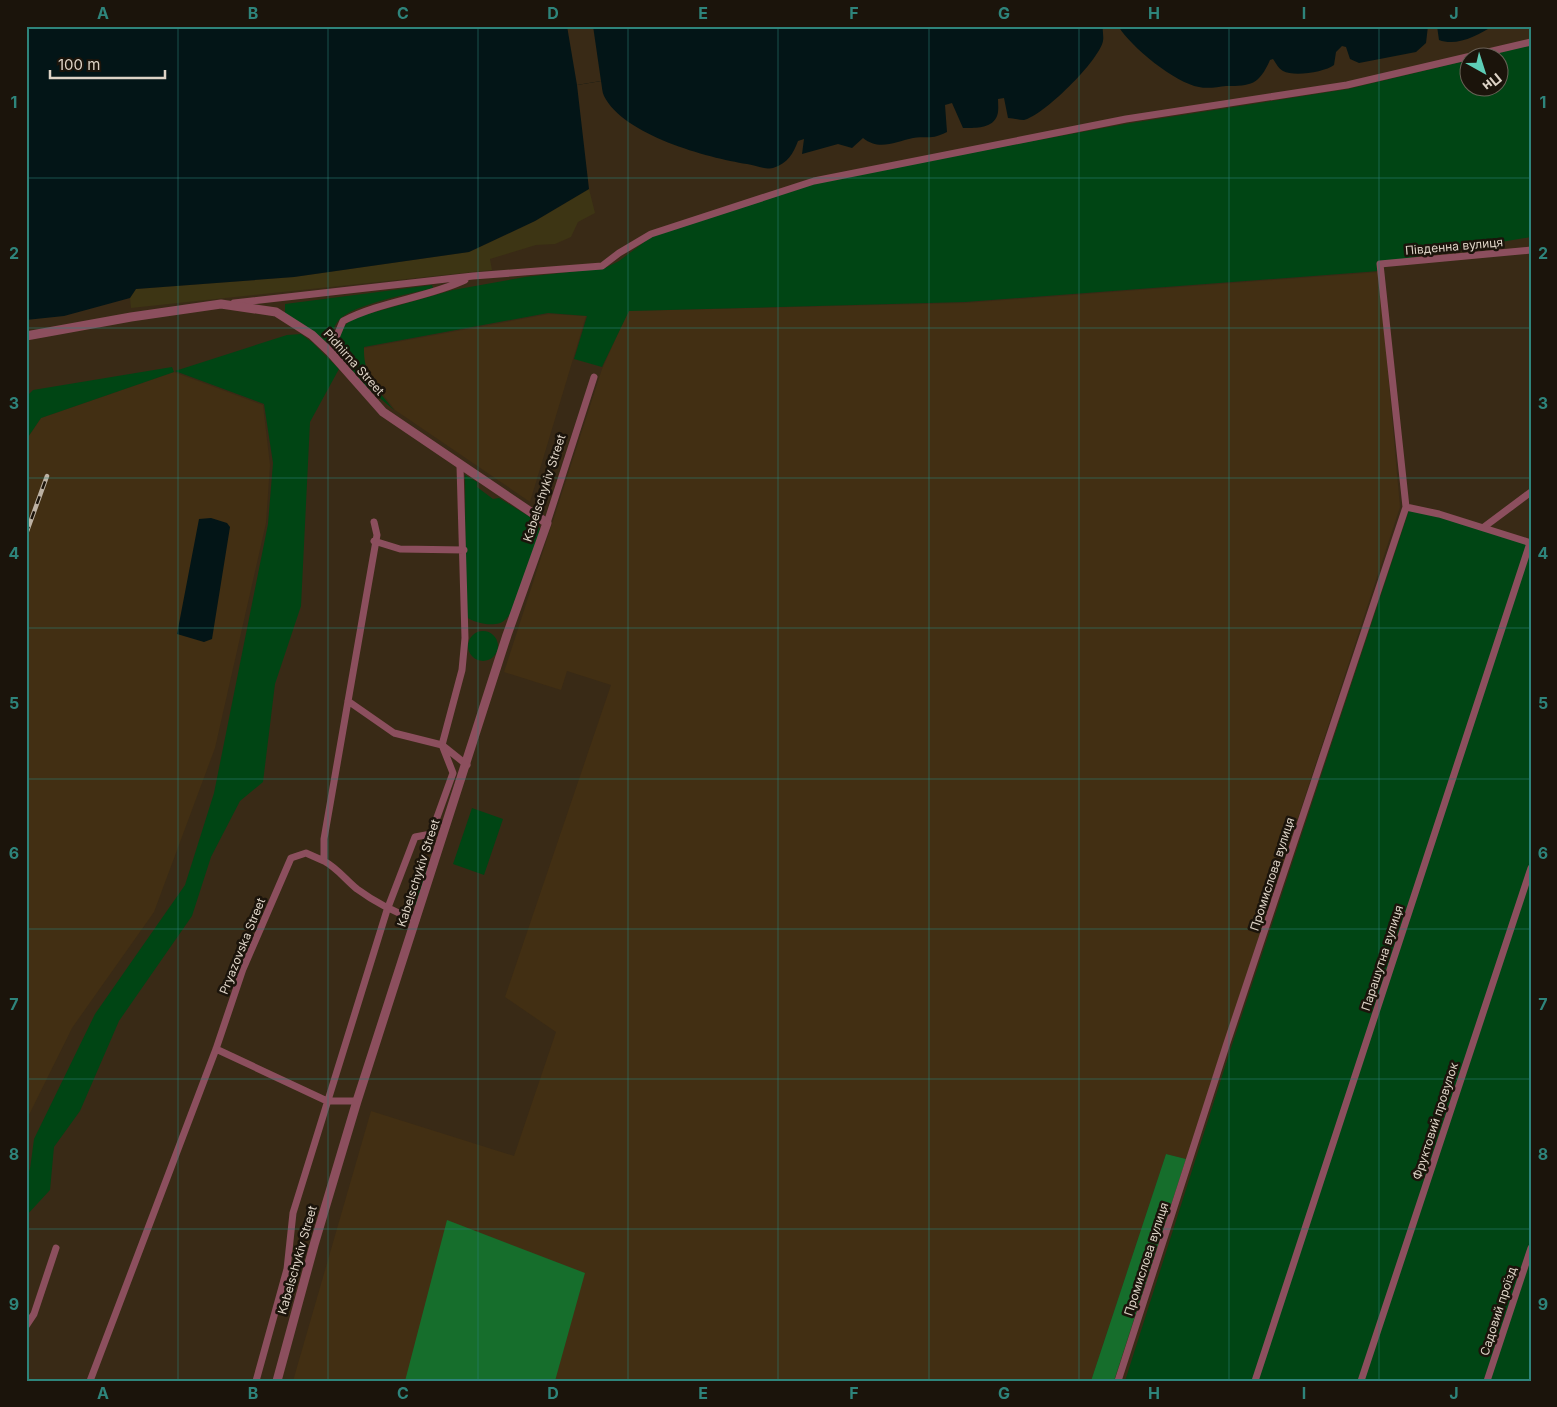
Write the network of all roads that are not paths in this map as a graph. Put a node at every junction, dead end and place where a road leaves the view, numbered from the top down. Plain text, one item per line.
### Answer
1 (1531, 42) edge
2 (1531, 250) edge
3 (473, 276) junction
4 (221, 304) junction
5 (26, 336) edge
6 (330, 352) junction
7 (594, 377) dead end
8 (460, 466) junction
9 (1531, 492) edge
10 (1406, 507) junction
11 (374, 522) dead end
12 (547, 523) junction
13 (1484, 527) junction
14 (374, 540) junction
15 (1530, 543) edge
16 (464, 550) junction
17 (348, 701) junction
18 (442, 745) junction
19 (467, 765) junction
20 (324, 861) junction
21 (1531, 868) edge
22 (388, 910) junction
23 (416, 920) junction
24 (216, 1048) junction
25 (327, 1101) junction
26 (357, 1101) junction
27 (56, 1248) dead end
28 (1531, 1248) edge
29 (26, 1326) edge
30 (90, 1381) edge
31 (256, 1381) edge
32 (277, 1381) edge
33 (1118, 1381) edge
34 (1255, 1381) edge
35 (1361, 1381) edge
36 (1487, 1381) edge

1 - 3 street
2 - 10 street, Південна вулиця
3 - 4 street
3 - 6 street
4 - 5 street, Pidhirna Street
4 - 6 street, Pidhirna Street
6 - 8 street, Pidhirna Street
7 - 12 street, Kabelschykiv Street
8 - 12 street, Pidhirna Street
8 - 16 street
9 - 13 street
10 - 13 street
10 - 33 street, Промислова вулиця
11 - 14 street
12 - 19 street, Kabelschykiv Street
13 - 15 street
14 - 16 street
14 - 17 street
15 - 34 street, Парашутна вулиця
16 - 18 street
17 - 18 street
17 - 20 street
18 - 19 street
18 - 22 street, Kabelschykiv Street
19 - 23 street, Kabelschykiv Street
20 - 22 street
20 - 24 street, Pryazovska Street
21 - 35 street, Фруктовий провулок
22 - 23 street
22 - 25 street, Kabelschykiv Street
23 - 26 street, Kabelschykiv Street
24 - 25 street
24 - 30 street, Pryazovska Street
25 - 26 street
25 - 31 street, Kabelschykiv Street
26 - 32 street, Kabelschykiv Street
27 - 29 street
28 - 36 street, Садовий проїзд

